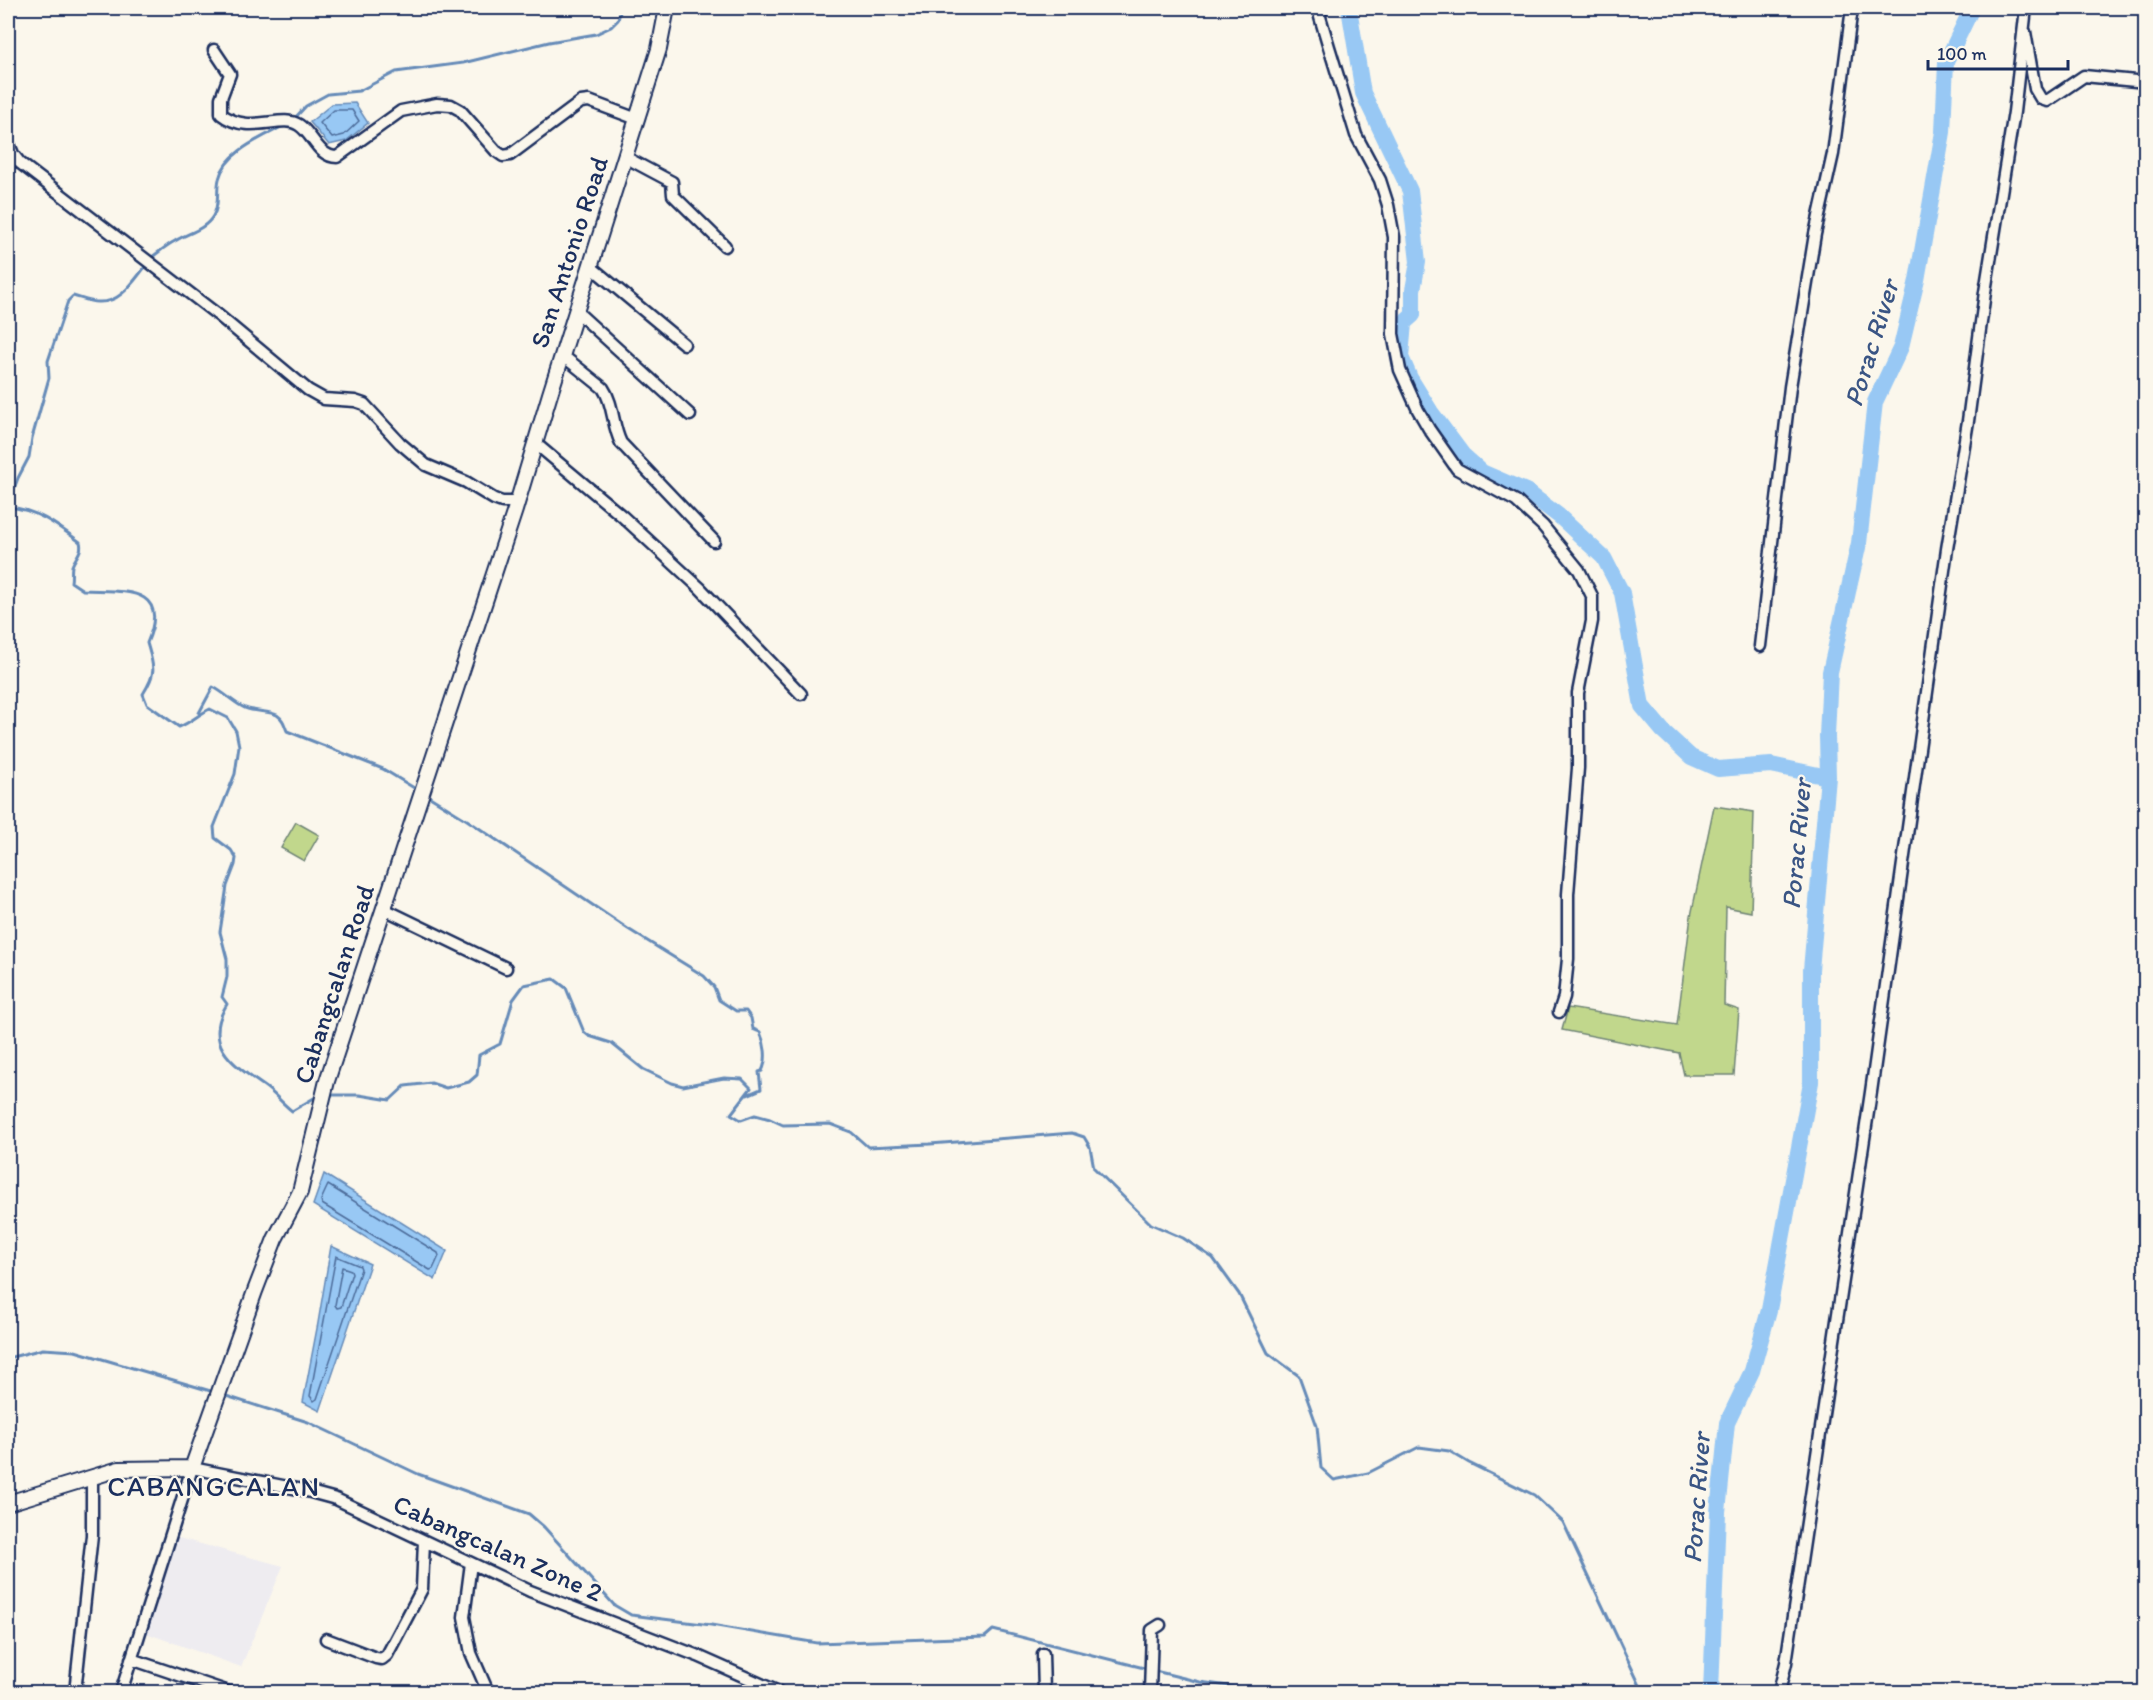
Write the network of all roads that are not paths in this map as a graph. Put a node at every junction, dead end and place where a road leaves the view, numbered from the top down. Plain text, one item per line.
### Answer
1 (667, 8) edge
2 (1320, 8) edge
3 (1852, 8) edge
4 (2026, 8) edge
5 (2023, 23) junction
6 (214, 50) dead end
7 (2145, 82) edge
8 (637, 119) junction
9 (8, 142) edge
10 (625, 157) junction
11 (725, 246) dead end
12 (590, 266) junction
13 (576, 311) junction
14 (684, 344) dead end
15 (562, 355) junction
16 (690, 415) dead end
17 (535, 443) junction
18 (517, 506) junction
19 (714, 541) dead end
20 (1760, 646) dead end
21 (801, 694) dead end
22 (384, 909) junction
23 (506, 969) dead end
24 (1559, 1012) dead end
25 (192, 1468) junction
26 (92, 1478) junction
27 (8, 1503) edge
28 (424, 1542) junction
29 (471, 1563) junction
30 (1160, 1625) dead end
31 (326, 1639) dead end
32 (1043, 1654) dead end
33 (131, 1659) junction
34 (75, 1692) edge
35 (121, 1692) edge
36 (229, 1692) edge
37 (488, 1692) edge
38 (779, 1692) edge
39 (1044, 1692) edge
40 (1150, 1692) edge
41 (1779, 1692) edge

1 - 8 street, San Antonio Road
2 - 24 street
3 - 20 street
4 - 5 street
5 - 7 street
5 - 41 street
6 - 8 street
8 - 10 street, San Antonio Road
9 - 18 street
10 - 11 street
10 - 12 street, San Antonio Road
12 - 13 street, San Antonio Road
12 - 14 street
13 - 15 street, San Antonio Road
13 - 16 street
15 - 17 street, San Antonio Road
15 - 19 street
17 - 18 street, San Antonio Road
17 - 21 street
18 - 22 street, Cabangcalan Road
22 - 23 street
22 - 25 street, Cabangcalan Road
25 - 26 street
25 - 28 street, Cabangcalan Zone 2
25 - 33 street
26 - 27 street
26 - 34 street
28 - 29 street, Cabangcalan Zone 2
28 - 31 street
29 - 37 street
29 - 38 street, Cabangcalan Zone 2
30 - 40 street
32 - 39 street
33 - 35 street
33 - 36 street

